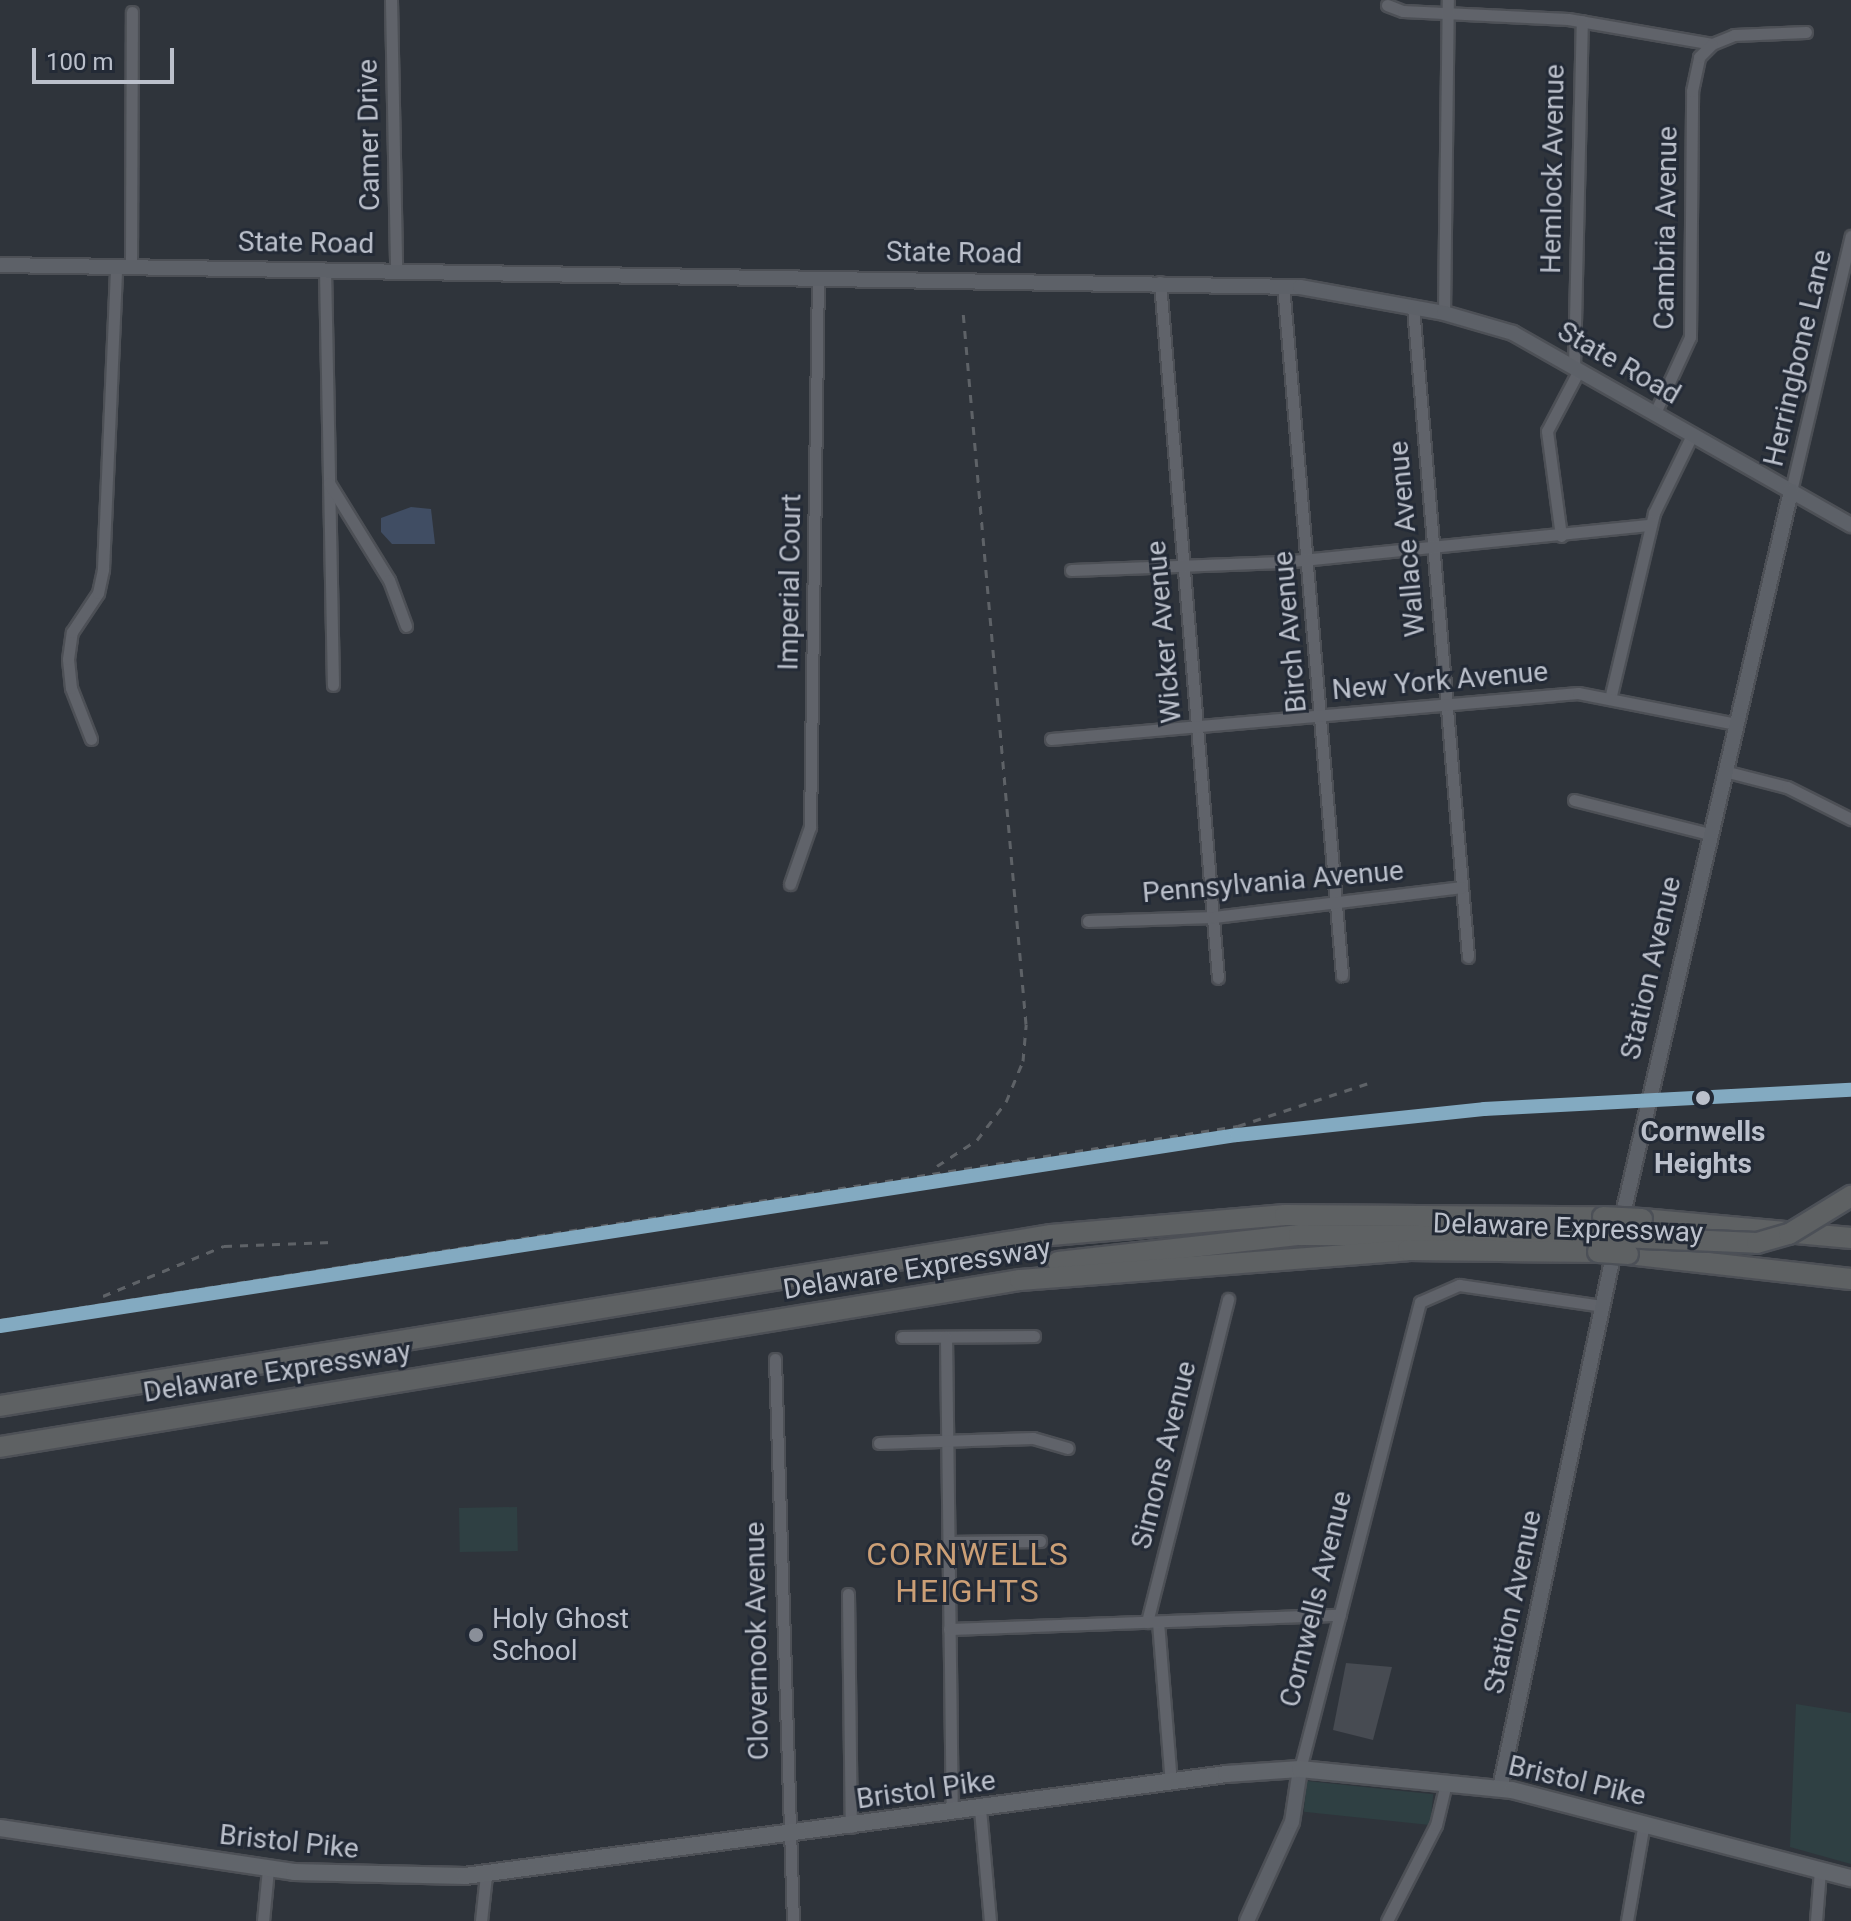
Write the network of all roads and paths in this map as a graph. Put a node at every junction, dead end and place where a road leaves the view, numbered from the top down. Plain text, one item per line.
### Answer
1 (391, 0) edge
2 (1448, 0) edge
3 (1387, 5) dead end
4 (132, 12) dead end
5 (1448, 14) junction
6 (1582, 21) junction
7 (1806, 32) dead end
8 (1712, 44) junction
9 (1851, 236) edge
10 (0, 265) edge
11 (123, 266) junction
12 (325, 269) junction
13 (396, 270) junction
14 (818, 277) junction
15 (1160, 282) junction
16 (1283, 285) junction
17 (1413, 307) junction
18 (1444, 313) junction
19 (1576, 369) junction
20 (1655, 413) junction
21 (1692, 435) junction
22 (328, 482) junction
23 (1791, 491) junction
24 (1650, 525) junction
25 (1851, 525) edge
26 (1561, 536) junction
27 (1433, 547) junction
28 (1309, 559) junction
29 (1183, 568) junction
30 (1071, 570) dead end
31 (406, 626) dead end
32 (333, 685) dead end
33 (1611, 695) junction
34 (1446, 704) junction
35 (1321, 715) junction
36 (1736, 724) junction
37 (1196, 726) junction
38 (91, 739) dead end
39 (1051, 739) dead end
40 (1724, 771) junction
41 (1574, 800) dead end
42 (1851, 819) edge
43 (1709, 834) junction
44 (790, 884) dead end
45 (1462, 887) junction
46 (1338, 904) junction
47 (1214, 917) junction
48 (1088, 921) dead end
49 (1468, 957) dead end
50 (1342, 975) dead end
51 (1218, 978) dead end
52 (1851, 1196) edge
53 (1741, 1227) junction
54 (1851, 1227) edge
55 (1851, 1238) edge
56 (1596, 1244) junction
57 (1851, 1279) edge
58 (1228, 1299) dead end
59 (1603, 1306) junction
60 (1034, 1336) dead end
61 (902, 1337) dead end
62 (946, 1337) junction
63 (775, 1359) dead end
64 (0, 1406) edge
65 (947, 1438) junction
66 (879, 1443) dead end
67 (0, 1447) edge
68 (1068, 1448) dead end
69 (1040, 1541) dead end
70 (950, 1542) junction
71 (848, 1594) dead end
72 (1340, 1615) junction
73 (1152, 1622) junction
74 (949, 1629) junction
75 (1300, 1769) junction
76 (1171, 1782) junction
77 (1446, 1783) junction
78 (1500, 1788) junction
79 (980, 1809) junction
80 (952, 1812) junction
81 (1644, 1823) junction
82 (851, 1827) junction
83 (0, 1828) edge
84 (787, 1836) junction
85 (268, 1869) junction
86 (1820, 1870) junction
87 (486, 1875) junction
88 (1851, 1878) edge
89 (263, 1921) edge
90 (481, 1921) edge
91 (793, 1921) edge
92 (990, 1921) edge
93 (1247, 1921) edge
94 (1387, 1921) edge
95 (1627, 1921) edge
96 (1816, 1921) edge

1 - 13 street, Camer Drive
2 - 5 street
3 - 5 street
4 - 11 street
5 - 6 street
5 - 18 street
6 - 8 street
6 - 19 street, Hemlock Avenue
7 - 8 street
8 - 20 street, Cambria Avenue
9 - 23 street, Herringbone Lane
10 - 11 main road, State Road
11 - 12 main road, State Road
11 - 38 street
12 - 13 main road, State Road
12 - 22 street
13 - 14 main road, State Road
14 - 15 main road, State Road
14 - 44 street, Imperial Court
15 - 16 main road, State Road
15 - 29 street, Wicker Avenue
16 - 17 main road, State Road
16 - 28 street, Birch Avenue
17 - 18 main road, State Road
17 - 27 street, Wallace Avenue
18 - 19 main road, State Road
19 - 20 main road, State Road
19 - 26 street, Hemlock Avenue
20 - 21 main road, State Road
21 - 23 main road, State Road
21 - 24 street
22 - 31 street
22 - 32 street
23 - 25 main road, State Road
23 - 36 main road, Station Avenue
24 - 26 street
24 - 33 street
26 - 27 street
27 - 28 street
27 - 34 street, Wallace Avenue
28 - 29 street
28 - 35 street, Birch Avenue
29 - 30 street
29 - 37 street, Wicker Avenue
33 - 34 street, New York Avenue
33 - 36 street, New York Avenue
34 - 35 street, New York Avenue
34 - 45 street, Wallace Avenue
35 - 37 street, New York Avenue
35 - 46 street, Birch Avenue
36 - 40 main road, Station Avenue
37 - 39 street, New York Avenue
37 - 47 street, Wicker Avenue
40 - 42 street
40 - 43 main road, Station Avenue
41 - 43 street
43 - 59 main road, Station Avenue
45 - 46 street, Pennsylvania Avenue
45 - 49 street, Wallace Avenue
46 - 47 street, Pennsylvania Avenue
46 - 50 street, Birch Avenue
47 - 48 street, Pennsylvania Avenue
47 - 51 street, Wicker Avenue
52 - 56 highway, bridge
53 - 54 highway
53 - 55 highway, Delaware Expressway
53 - 64 highway, Delaware Expressway, bridge
56 - 57 highway, Delaware Expressway, bridge
56 - 67 highway, Delaware Expressway
58 - 73 street, Simons Avenue
59 - 72 street, Cornwells Avenue
59 - 78 main road, Station Avenue
60 - 62 street
61 - 62 street
62 - 65 street
63 - 84 street, Clovernook Avenue
65 - 66 street
65 - 68 street
65 - 70 street
69 - 70 street
70 - 74 street
71 - 82 street
72 - 73 street
72 - 75 street, Cornwells Avenue
73 - 74 street
73 - 76 street, Simons Avenue
74 - 80 street
75 - 76 main road, Bristol Pike
75 - 77 main road, Bristol Pike
75 - 93 main road, Cornwells Avenue
76 - 79 main road, Bristol Pike
77 - 78 main road, Bristol Pike
77 - 94 street
78 - 81 main road, Bristol Pike
79 - 80 main road, Bristol Pike
79 - 92 street
80 - 82 main road, Bristol Pike
81 - 86 main road, Bristol Pike
81 - 95 street
82 - 84 main road, Bristol Pike
83 - 85 main road, Bristol Pike
84 - 87 main road, Bristol Pike
84 - 91 street, Clovernook Avenue
85 - 87 main road, Bristol Pike
85 - 89 street
86 - 88 main road, Bristol Pike
86 - 96 street
87 - 90 street

